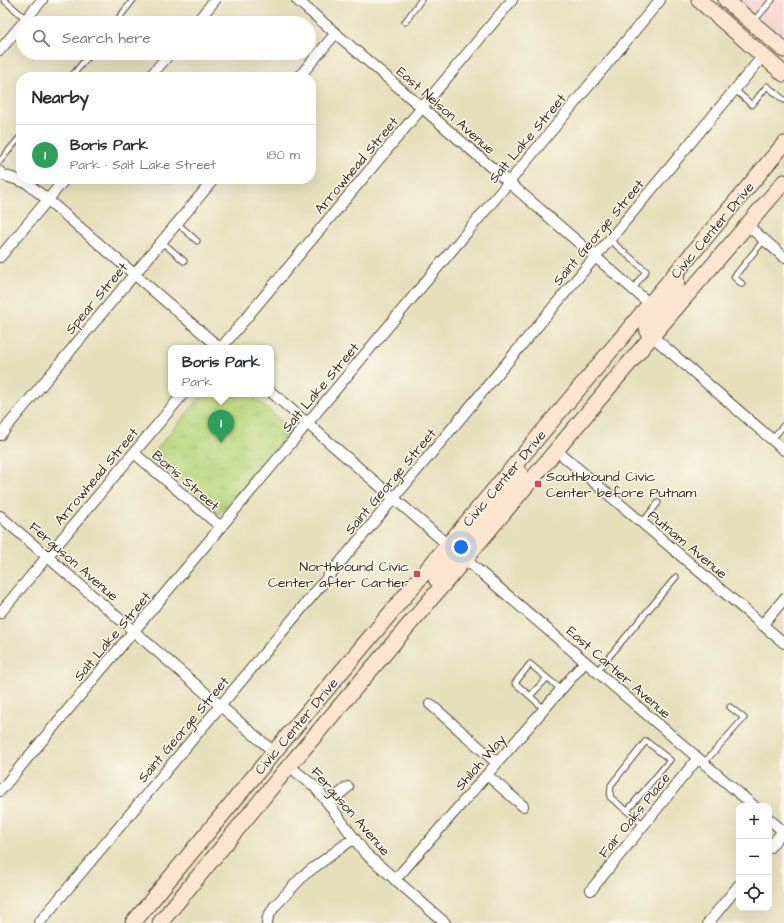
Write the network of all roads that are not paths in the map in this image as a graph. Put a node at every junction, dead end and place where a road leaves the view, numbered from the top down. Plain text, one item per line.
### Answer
1 (4, 0) edge
2 (42, 0) edge
3 (133, 0) edge
4 (215, 0) edge
5 (297, 0) edge
6 (421, 0) edge
7 (512, 0) edge
8 (660, 0) edge
9 (699, 0) edge
10 (726, 0) edge
11 (769, 1) edge
12 (23, 16) edge
13 (29, 16) edge
14 (120, 16) edge
15 (202, 16) edge
16 (316, 16) edge
17 (316, 16) edge
18 (405, 22) dead end
19 (752, 23) junction
20 (16, 31) edge
21 (336, 33) junction
22 (0, 50) edge
23 (784, 50) edge
24 (763, 56) junction
25 (316, 57) edge
26 (85, 60) edge
27 (164, 60) edge
28 (313, 60) edge
29 (74, 72) edge
30 (154, 72) edge
31 (303, 72) edge
32 (784, 74) edge
33 (735, 90) junction
34 (784, 100) edge
35 (422, 108) junction
36 (16, 142) edge
37 (784, 144) edge
38 (0, 161) edge
39 (0, 172) edge
40 (16, 179) edge
41 (509, 182) junction
42 (784, 182) edge
43 (28, 184) edge
44 (61, 184) edge
45 (210, 184) edge
46 (48, 200) junction
47 (177, 223) junction
48 (747, 225) junction
49 (610, 240) junction
50 (764, 240) junction
51 (198, 241) dead end
52 (162, 242) junction
53 (0, 257) edge
54 (596, 257) junction
55 (784, 257) edge
56 (184, 261) dead end
57 (676, 273) junction
58 (134, 274) junction
59 (742, 284) dead end
60 (632, 288) junction
61 (650, 304) junction
62 (652, 336) junction
63 (217, 345) edge
64 (224, 345) edge
65 (274, 395) edge
66 (181, 397) edge
67 (307, 424) junction
68 (784, 425) edge
69 (0, 435) edge
70 (772, 439) junction
71 (556, 450) junction
72 (784, 450) edge
73 (134, 453) junction
74 (520, 459) junction
75 (394, 498) junction
76 (658, 503) dead end
77 (0, 516) edge
78 (642, 522) junction
79 (221, 527) junction
80 (448, 545) junction
81 (47, 556) junction
82 (466, 559) junction
83 (676, 577) dead end
84 (784, 599) edge
85 (0, 613) edge
86 (762, 625) junction
87 (134, 631) junction
88 (395, 642) junction
89 (784, 643) edge
90 (585, 662) junction
91 (597, 671) junction
92 (547, 678) junction
93 (561, 689) junction
94 (530, 696) junction
95 (320, 698) junction
96 (430, 704) dead end
97 (220, 706) junction
98 (730, 707) dead end
99 (544, 709) junction
100 (274, 752) junction
101 (701, 761) junction
102 (497, 763) junction
103 (290, 766) junction
104 (487, 775) junction
105 (348, 787) dead end
106 (0, 791) edge
107 (328, 803) junction
108 (750, 803) edge
109 (523, 806) dead end
110 (627, 811) junction
111 (248, 816) junction
112 (772, 822) edge
113 (644, 825) junction
114 (783, 832) edge
115 (354, 838) junction
116 (772, 845) edge
117 (395, 880) junction
118 (736, 889) edge
119 (591, 890) dead end
120 (39, 923) edge
121 (133, 923) edge
122 (160, 923) edge
123 (267, 923) edge
124 (445, 923) edge
125 (708, 923) edge

1 - 12 lane
2 - 13 street
3 - 14 lane
4 - 15 street
5 - 17 street, East Nelson Avenue
6 - 18 lane
7 - 35 street, Arrowhead Street
8 - 41 street, Salt Lake Street
9 - 24 main road
10 - 19 main road
11 - 19 lane
16 - 21 street, East Nelson Avenue
19 - 23 main road
20 - 22 street
21 - 25 street
21 - 35 street, East Nelson Avenue
24 - 32 main road
24 - 33 street, Saint George Street
26 - 29 lane
27 - 30 street
28 - 31 street
33 - 34 lane
33 - 49 street, Saint George Street
35 - 41 street, East Nelson Avenue
35 - 64 street, Arrowhead Street
36 - 38 lane
37 - 57 main road, Civic Center Drive
39 - 40 street
41 - 54 street, East Nelson Avenue
41 - 67 street, Salt Lake Street
42 - 48 main road, Civic Center Drive
43 - 46 street
44 - 46 street
45 - 47 street, Spear Street
46 - 53 street
46 - 58 street
47 - 51 lane
47 - 52 street, Spear Street
48 - 50 street
48 - 62 main road, Civic Center Drive
49 - 54 street, Saint George Street
49 - 60 lane
50 - 55 street
50 - 59 lane
52 - 56 lane
52 - 58 street, Spear Street
54 - 60 street, East Nelson Avenue
54 - 75 street, Saint George Street
57 - 61 main road, Civic Center Drive
57 - 62 main road
58 - 63 street
58 - 69 street, Spear Street
60 - 61 street, East Nelson Avenue
61 - 74 main road, Civic Center Drive
62 - 70 street
62 - 71 main road, Civic Center Drive
65 - 67 street
66 - 73 street, Arrowhead Street
67 - 75 street
67 - 79 street, Salt Lake Street
68 - 70 lane
70 - 72 street
71 - 78 street, Putnam Avenue
71 - 82 main road, Civic Center Drive
73 - 79 street, Boris Street
73 - 81 street, Arrowhead Street
74 - 80 main road, Civic Center Drive
74 - 82 main road
75 - 80 street
75 - 97 street, Saint George Street
76 - 78 lane
77 - 81 street, Ferguson Avenue
78 - 86 street, Putnam Avenue
79 - 87 street, Salt Lake Street
80 - 88 main road
80 - 95 main road, Civic Center Drive
81 - 85 street, Arrowhead Street
81 - 87 street, Ferguson Avenue
82 - 88 main road, Civic Center Drive
82 - 90 street, East Cartier Avenue
83 - 91 lane
84 - 86 street
86 - 89 street, Putnam Avenue
87 - 97 street, Ferguson Avenue
87 - 106 street, Salt Lake Street
88 - 103 main road, Civic Center Drive
90 - 91 street, East Cartier Avenue
90 - 93 street, Shiloh Way
91 - 101 street, East Cartier Avenue
92 - 93 lane
92 - 94 lane
92 - 94 lane
93 - 99 street, Shiloh Way
94 - 99 lane
95 - 100 main road, Civic Center Drive
95 - 103 main road
96 - 102 street
97 - 100 street, Ferguson Avenue
97 - 120 street, Saint George Street
98 - 101 lane
99 - 102 street, Shiloh Way
100 - 111 main road
100 - 121 main road, Civic Center Drive
101 - 108 street, East Cartier Avenue
101 - 113 street, Fair Oaks Place
102 - 104 street, Shiloh Way
103 - 107 street, Ferguson Avenue
103 - 111 main road, Civic Center Drive
104 - 109 street
104 - 117 street, Shiloh Way
105 - 107 street
107 - 115 street, Ferguson Avenue
110 - 110 lane
110 - 113 lane
111 - 122 main road, Civic Center Drive
112 - 114 street
113 - 119 street, Fair Oaks Place
114 - 116 street
115 - 117 street, Ferguson Avenue
115 - 123 street
117 - 124 street, Ferguson Avenue
118 - 125 street

